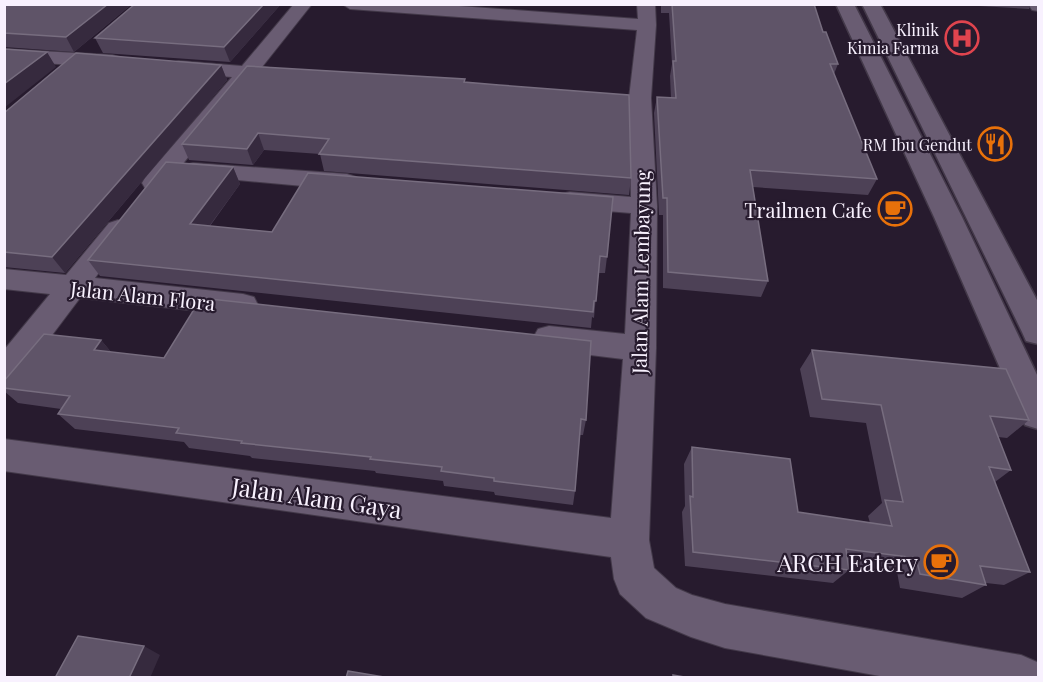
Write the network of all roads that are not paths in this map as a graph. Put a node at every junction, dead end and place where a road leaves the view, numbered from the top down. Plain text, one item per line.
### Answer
1 (304, 4) edge
2 (350, 4) edge
3 (845, 4) edge
4 (871, 4) edge
5 (647, 15) edge
6 (101, 43) edge
7 (4, 55) edge
8 (83, 59) junction
9 (130, 63) edge
10 (165, 66) edge
11 (247, 73) junction
12 (307, 76) edge
13 (57, 80) edge
14 (167, 168) junction
15 (370, 184) edge
16 (548, 198) edge
17 (644, 206) junction
18 (4, 279) edge
19 (71, 287) junction
20 (272, 309) edge
21 (1038, 332) edge
22 (522, 335) edge
23 (640, 348) junction
24 (4, 374) edge
25 (1038, 414) edge
26 (4, 454) edge
27 (628, 540) junction
28 (1021, 678) edge

1 - 11 street
2 - 5 street
3 - 25 street
4 - 21 street
5 - 17 street, Jalan Alam Lembayung
6 - 8 street
7 - 8 street
8 - 9 street
8 - 13 street
10 - 11 street
11 - 12 street
11 - 14 street
14 - 15 street
14 - 19 street
16 - 17 street
17 - 23 street, Jalan Alam Lembayung
18 - 19 street, Jalan Alam Flora
19 - 20 street, Jalan Alam Flora
19 - 24 street
22 - 23 street
23 - 27 street, Jalan Alam Lembayung
26 - 27 street, Jalan Alam Gaya
27 - 28 street, Jalan Alam Lembayung

